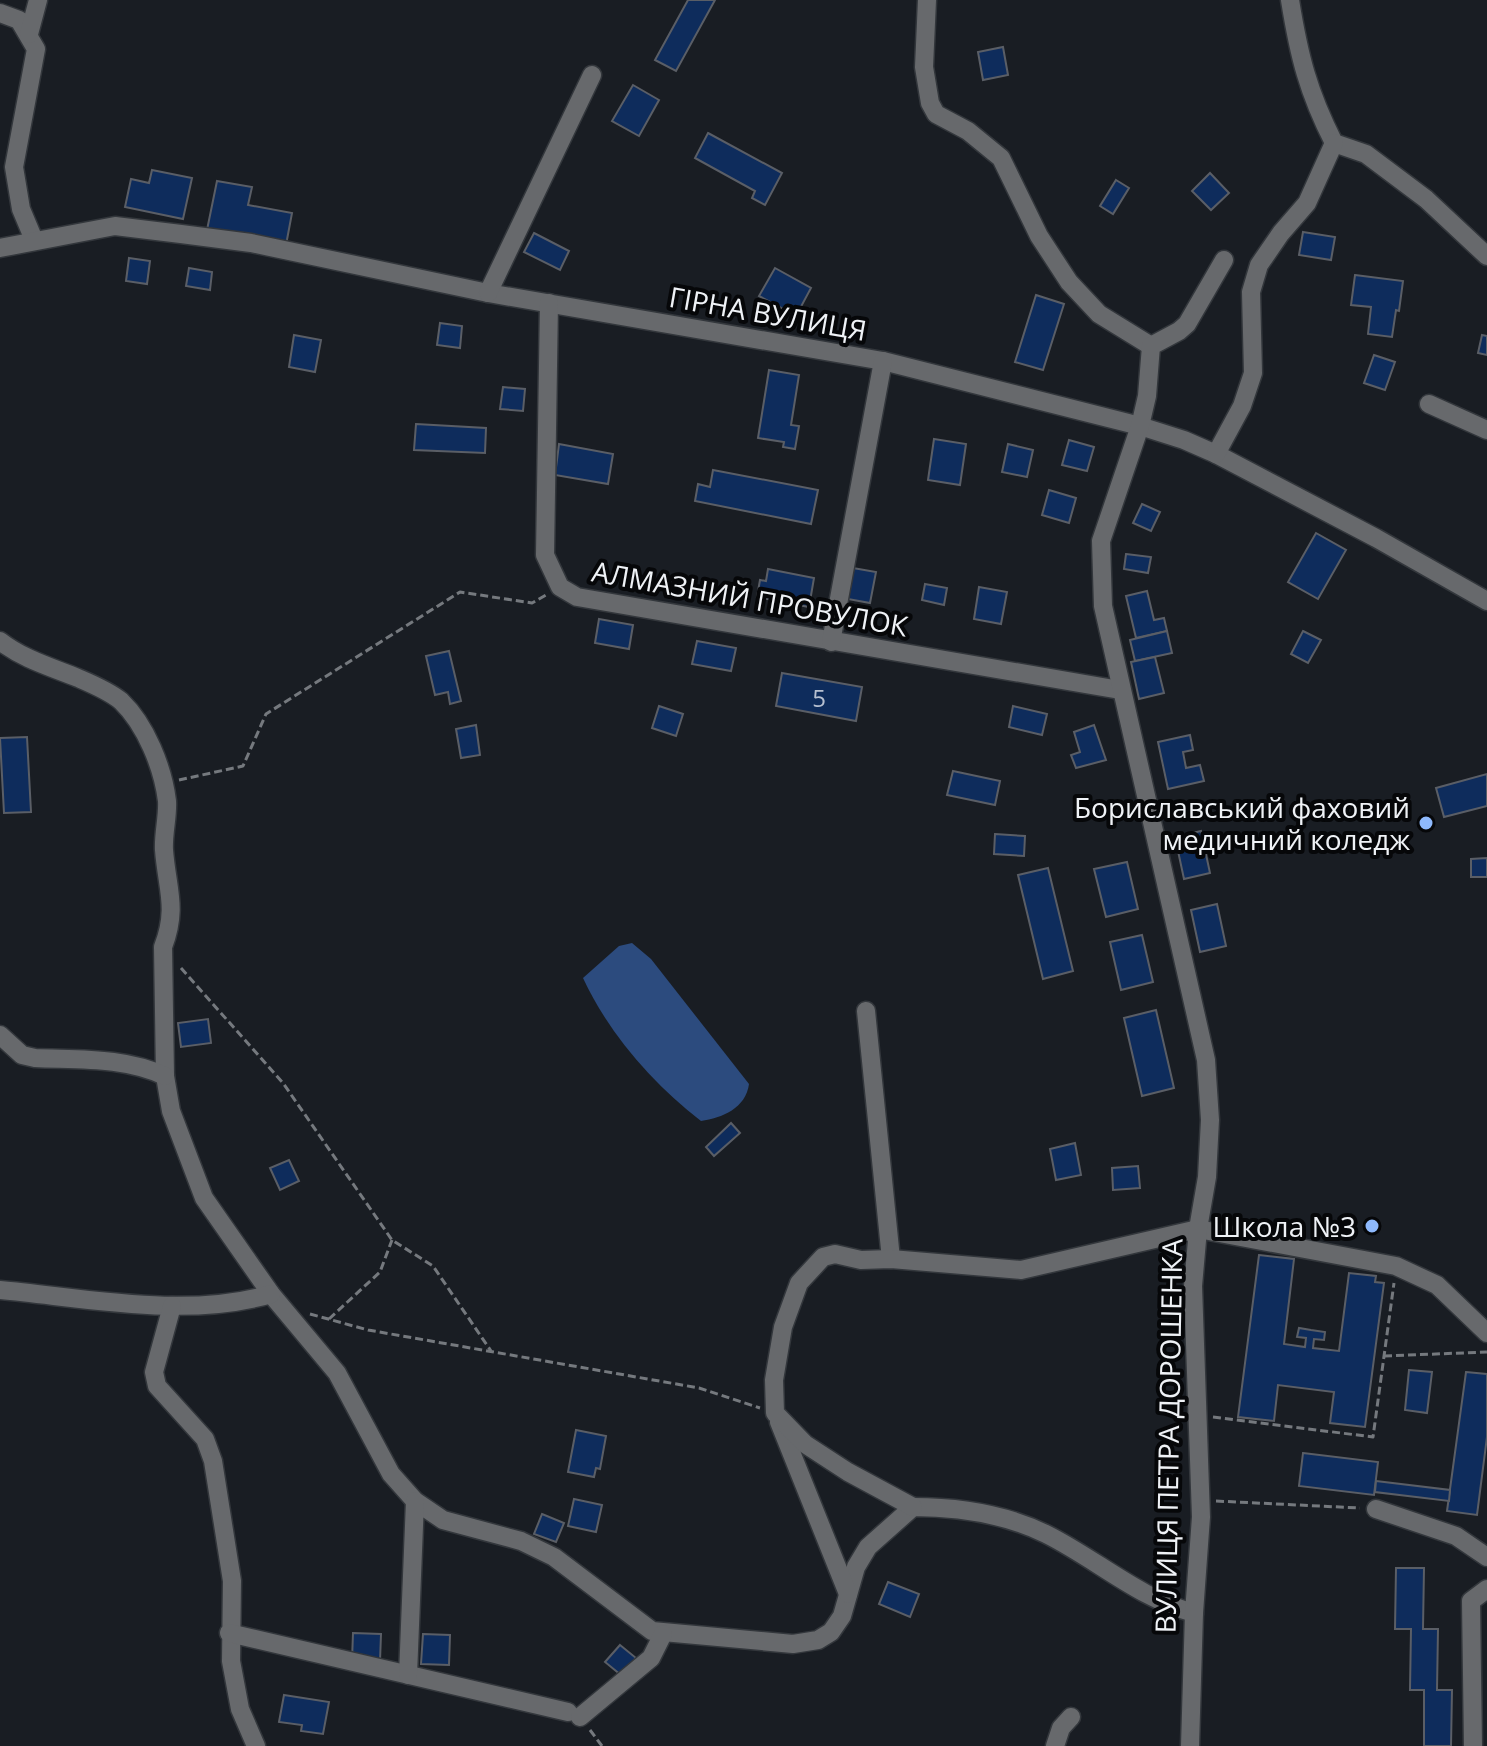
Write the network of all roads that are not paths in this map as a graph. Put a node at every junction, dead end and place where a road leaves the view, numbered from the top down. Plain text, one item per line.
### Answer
1 (38, 0) edge
2 (927, 0) edge
3 (1290, 0) edge
4 (0, 13) edge
5 (29, 34) junction
6 (592, 75) dead end
7 (1334, 143) junction
8 (34, 240) junction
9 (0, 248) edge
10 (1487, 256) edge
11 (1224, 260) dead end
12 (488, 293) junction
13 (549, 303) junction
14 (1151, 346) junction
15 (883, 361) junction
16 (1429, 404) dead end
17 (1140, 426) junction
18 (1487, 430) edge
19 (1216, 454) junction
20 (1487, 601) edge
21 (0, 641) edge
22 (831, 642) junction
23 (1120, 690) junction
24 (866, 1011) dead end
25 (0, 1035) edge
26 (165, 1076) junction
27 (1198, 1229) junction
28 (891, 1259) junction
29 (0, 1290) edge
30 (277, 1301) junction
31 (172, 1306) junction
32 (1487, 1333) edge
33 (775, 1413) junction
34 (415, 1501) junction
35 (913, 1507) junction
36 (1376, 1509) road end
37 (1487, 1557) edge
38 (1487, 1589) edge
39 (848, 1594) junction
40 (1194, 1613) junction
41 (229, 1633) junction
42 (663, 1634) junction
43 (408, 1675) junction
44 (1071, 1717) dead end
45 (256, 1746) edge
46 (1055, 1746) edge
47 (1190, 1746) edge
48 (1473, 1746) edge

1 - 5 street
2 - 14 street
3 - 7 street
4 - 5 street
5 - 8 street
6 - 12 street
7 - 10 street
7 - 19 street
8 - 9 street, ГІРНА ВУЛИЦЯ
8 - 12 street, ГІРНА ВУЛИЦЯ
11 - 14 street
12 - 13 street, ГІРНА ВУЛИЦЯ
13 - 15 street, ГІРНА ВУЛИЦЯ
13 - 22 street, АЛМАЗНИЙ ПРОВУЛОК
14 - 17 street, ВУЛИЦЯ ПЕТРА ДОРОШЕНКА
15 - 17 street, ГІРНА ВУЛИЦЯ
15 - 22 street
16 - 18 street
17 - 19 street, ГІРНА ВУЛИЦЯ
17 - 23 street, ВУЛИЦЯ ПЕТРА ДОРОШЕНКА
19 - 20 street, ГІРНА ВУЛИЦЯ
21 - 26 street
22 - 23 street, АЛМАЗНИЙ ПРОВУЛОК
23 - 27 street, ВУЛИЦЯ ПЕТРА ДОРОШЕНКА
24 - 28 street
25 - 26 street
26 - 30 street
27 - 28 street
27 - 32 street
27 - 40 street, ВУЛИЦЯ ПЕТРА ДОРОШЕНКА
28 - 33 street
29 - 31 street
30 - 31 street
30 - 34 street
31 - 41 street
33 - 35 street
33 - 39 street
34 - 42 street
34 - 43 street
35 - 39 street
35 - 40 street
36 - 37 street
38 - 48 street
39 - 42 street
40 - 47 street, ВУЛИЦЯ ПЕТРА ДОРОШЕНКА
41 - 43 street
41 - 45 street
42 - 43 street
44 - 46 street

